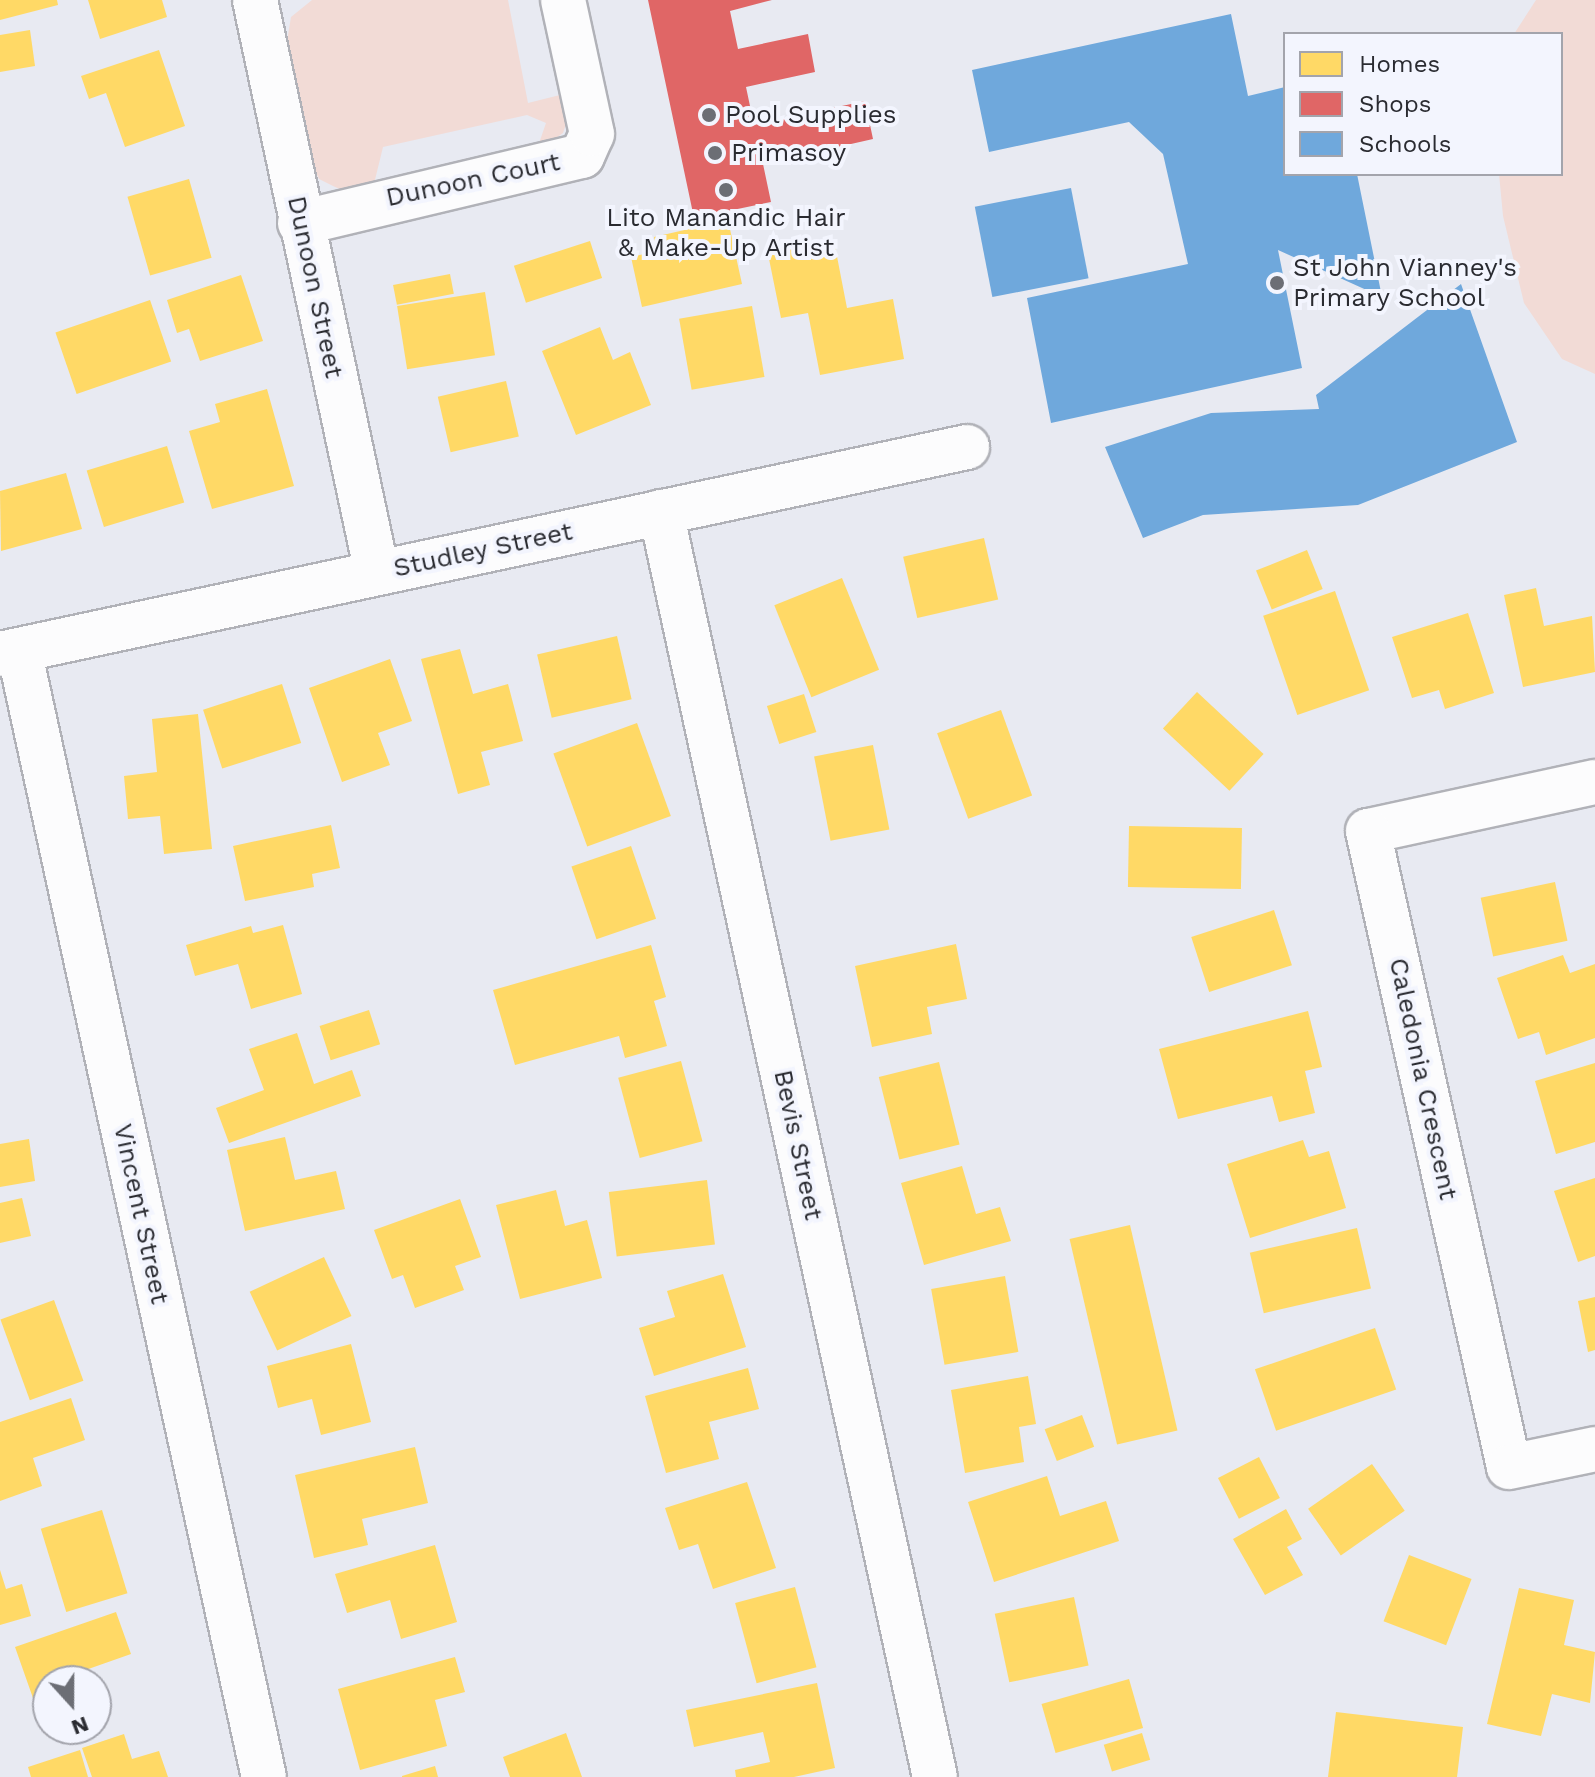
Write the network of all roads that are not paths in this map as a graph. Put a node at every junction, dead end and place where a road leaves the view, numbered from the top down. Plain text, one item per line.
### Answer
1 (255, 0) edge
2 (563, 0) edge
3 (300, 223) junction
4 (967, 447) dead end
5 (661, 512) junction
6 (377, 573) junction
7 (9, 652) edge
8 (1595, 782) edge
9 (1595, 1449) edge
10 (264, 1777) edge
11 (935, 1777) edge

1 - 3 street, Dunoon Street
2 - 3 street, Dunoon Court
3 - 6 street, Dunoon Street
4 - 5 street, Studley Street
5 - 6 street, Studley Street
5 - 11 street, Bevis Street
6 - 7 street, Studley Street
7 - 10 street, Vincent Street
8 - 9 street, Caledonia Crescent

